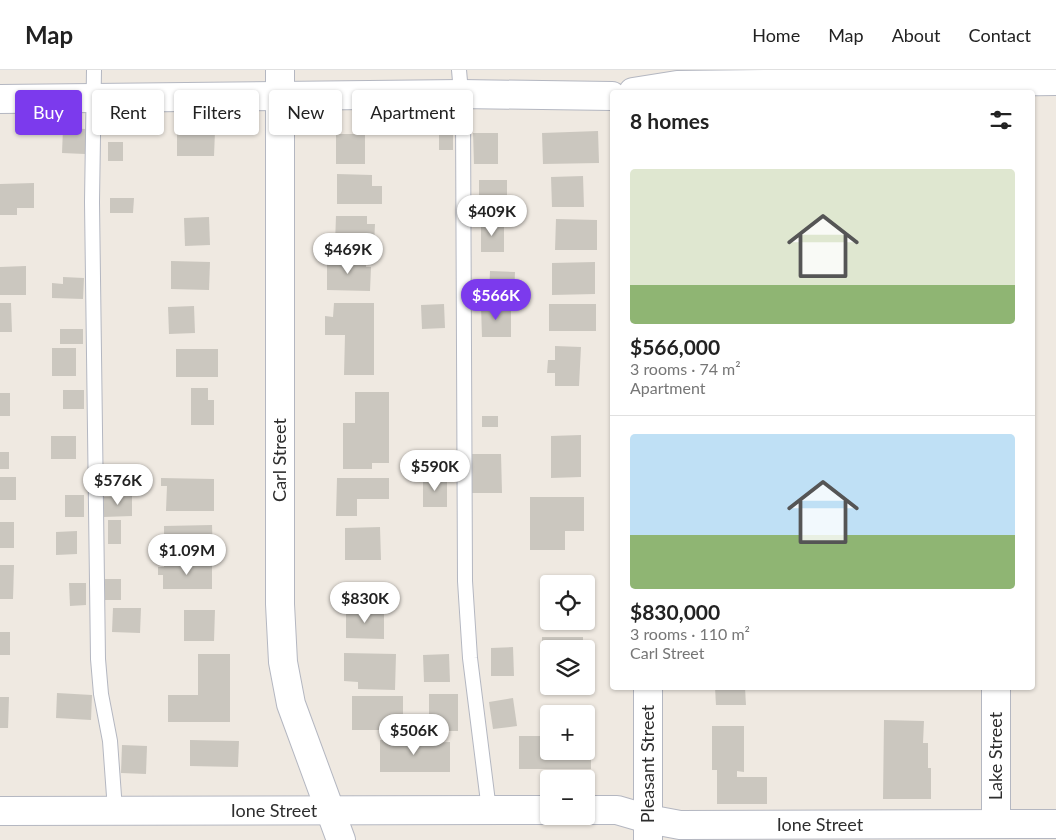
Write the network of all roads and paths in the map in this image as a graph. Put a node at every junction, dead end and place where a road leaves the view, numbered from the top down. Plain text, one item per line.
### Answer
1 (94, 70) edge
2 (816, 77) edge
3 (998, 81) edge
4 (1056, 81) edge
5 (460, 82) edge
6 (280, 83) edge
7 (643, 86) edge
8 (95, 90) edge
9 (164, 92) edge
10 (610, 96) edge
11 (92, 98) edge
12 (0, 99) edge
13 (94, 135) edge
14 (648, 690) edge
15 (996, 690) edge
16 (115, 810) junction
17 (489, 810) junction
18 (540, 810) edge
19 (595, 810) edge
20 (0, 811) edge
21 (329, 811) junction
22 (996, 824) junction
23 (1056, 824) edge
24 (648, 830) edge
25 (341, 840) edge

1 - 8 lane
2 - 3 street
2 - 7 street
3 - 4 street
5 - 6 street
5 - 10 street
5 - 17 lane
6 - 9 street
6 - 21 street, Carl Street
11 - 12 street
13 - 16 lane
14 - 24 street, Pleasant Street
15 - 22 street, Lake Street
16 - 20 street, Ione Street
16 - 21 street, Ione Street
17 - 18 street, Ione Street
17 - 21 street, Ione Street
19 - 24 street, Ione Street
21 - 25 street, Carl Street
22 - 23 street, Ione Street
22 - 24 street, Ione Street

